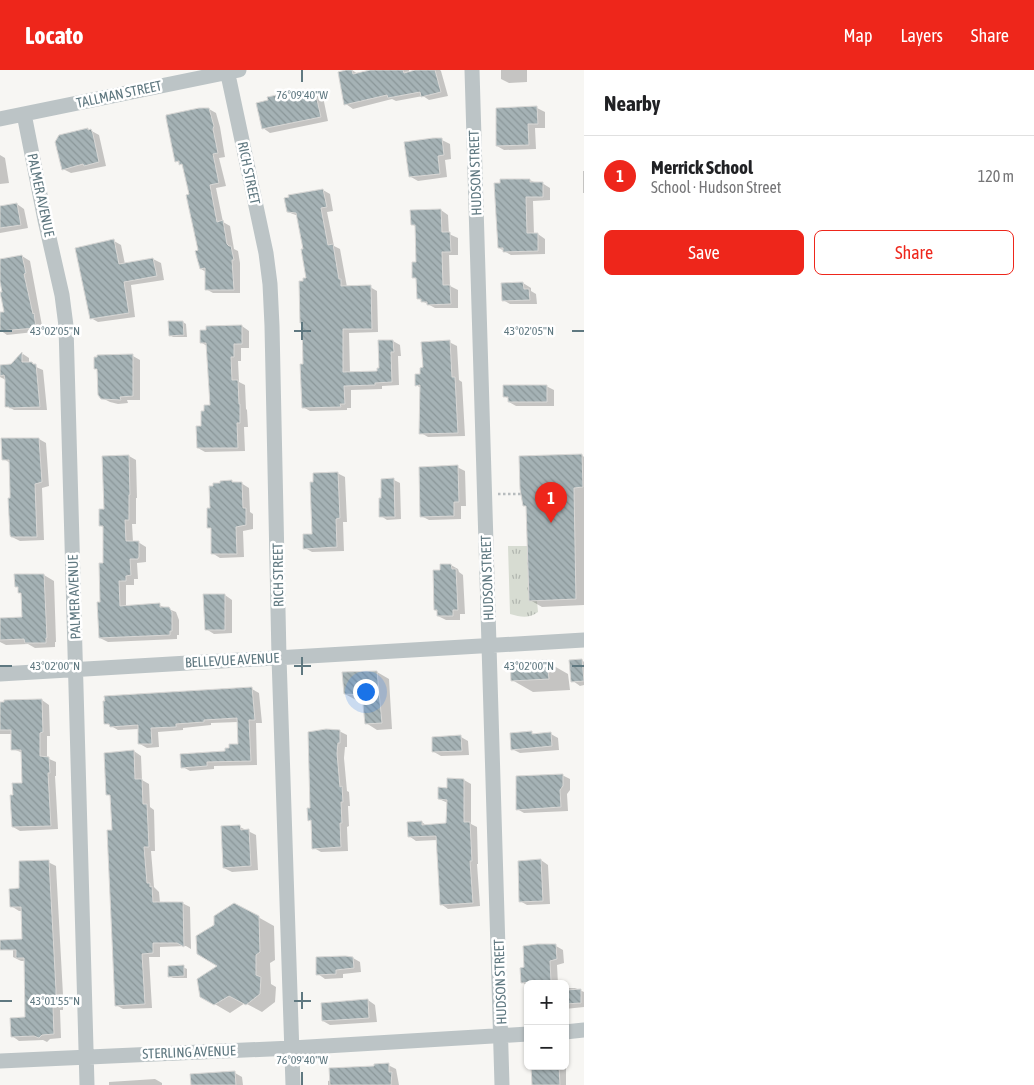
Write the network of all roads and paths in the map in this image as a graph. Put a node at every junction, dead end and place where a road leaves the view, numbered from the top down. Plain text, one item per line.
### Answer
1 (472, 70) edge
2 (231, 71) edge
3 (24, 114) junction
4 (0, 119) edge
5 (501, 494) dead end
6 (521, 494) dead end
7 (584, 640) edge
8 (489, 645) junction
9 (279, 657) junction
10 (76, 669) junction
11 (0, 674) edge
12 (584, 1030) edge
13 (569, 1032) edge
14 (524, 1034) edge
15 (501, 1036) junction
16 (292, 1048) junction
17 (87, 1056) junction
18 (0, 1061) edge
19 (87, 1085) edge
20 (293, 1085) edge
21 (502, 1085) edge

1 - 8 street, HUDSON STREET
2 - 3 street, TALLMAN STREET
2 - 9 street, RICH STREET
3 - 4 street, TALLMAN STREET
3 - 10 street, PALMER AVENUE
5 - 6 path
7 - 8 street, BELLEVUE AVENUE
8 - 9 street, BELLEVUE AVENUE
8 - 15 street, HUDSON STREET
9 - 10 street, BELLEVUE AVENUE
9 - 16 street, RICH STREET
10 - 11 street, BELLEVUE AVENUE
10 - 17 street, PALMER AVENUE
12 - 13 street
14 - 15 street, STERLING AVENUE
15 - 16 street, STERLING AVENUE
15 - 21 street, HUDSON STREET
16 - 17 street, STERLING AVENUE
16 - 20 street, RICH STREET
17 - 18 street, STERLING AVENUE
17 - 19 street, PALMER AVENUE

